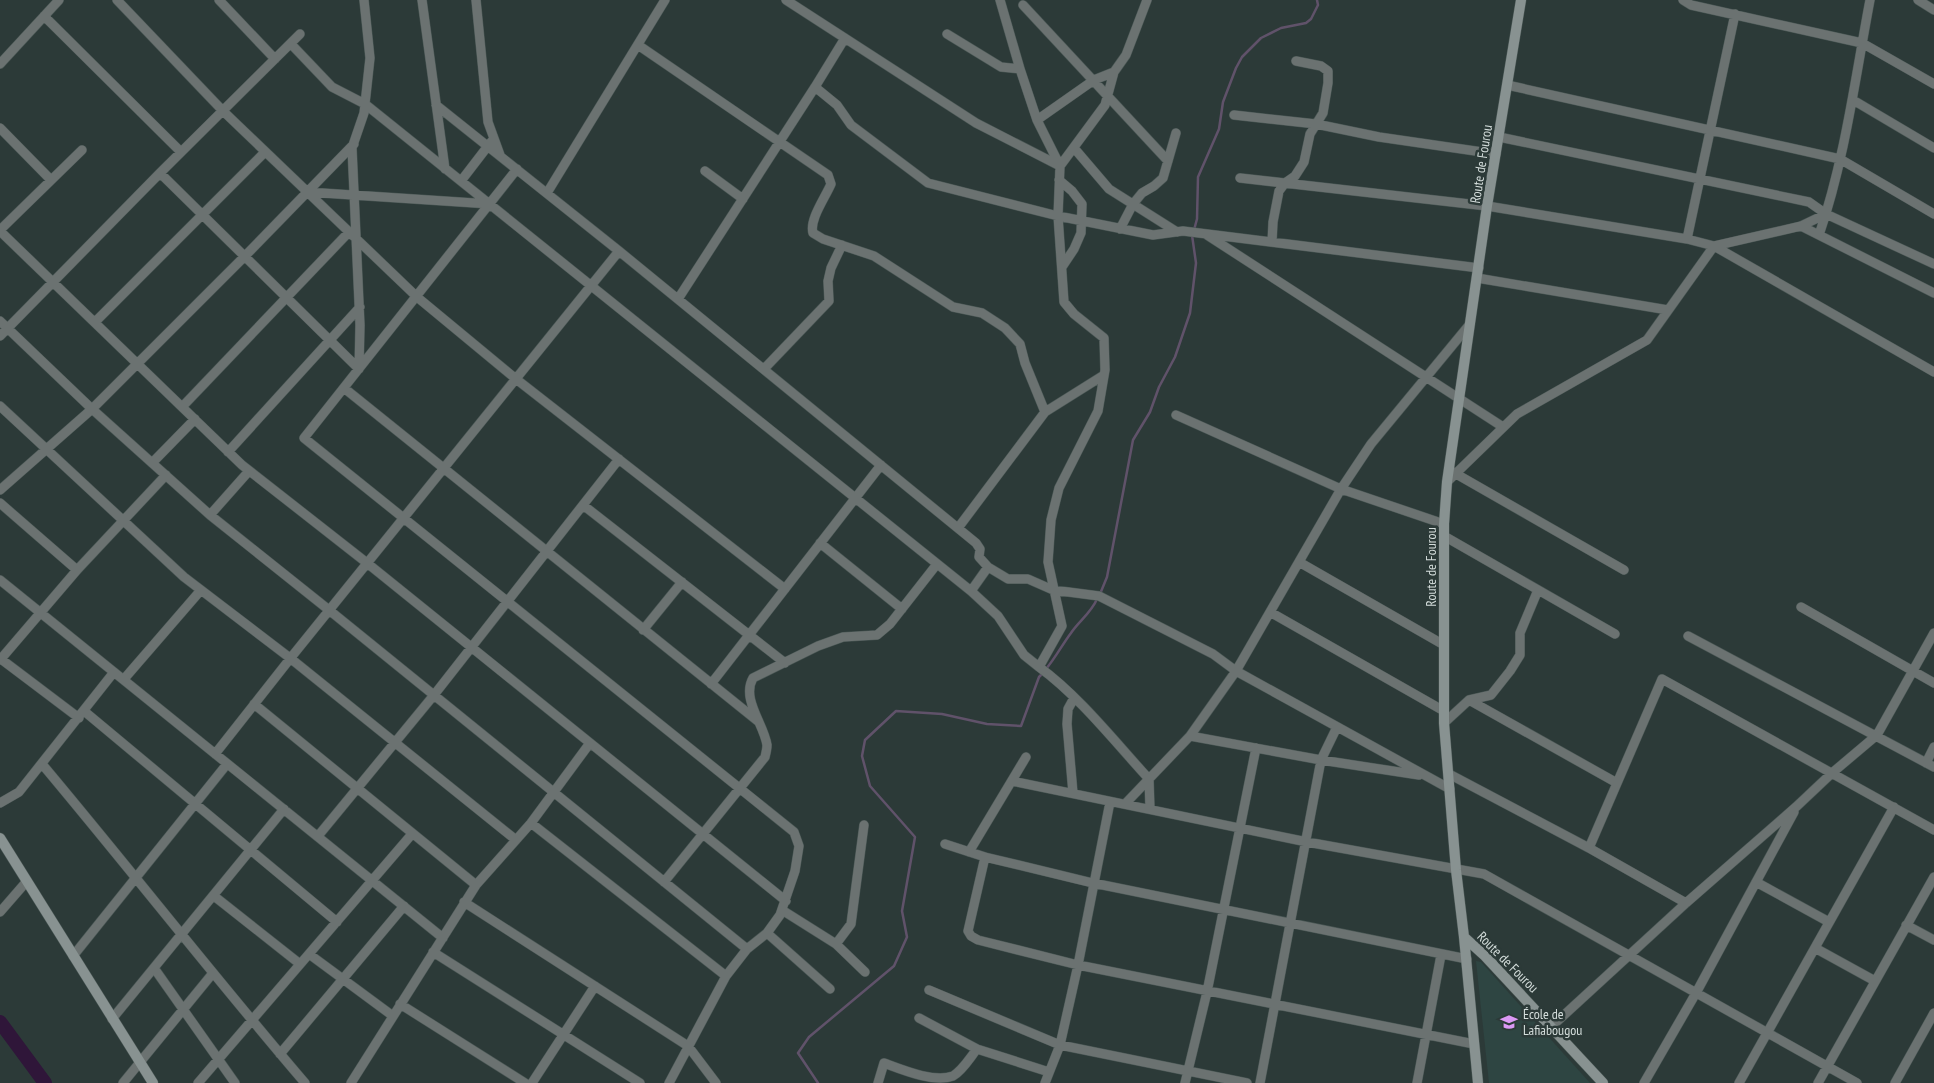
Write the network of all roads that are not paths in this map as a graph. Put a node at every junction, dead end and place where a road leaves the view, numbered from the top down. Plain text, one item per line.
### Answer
1 (59, 0) edge
2 (117, 0) edge
3 (219, 0) edge
4 (364, 0) edge
5 (422, 0) edge
6 (476, 0) edge
7 (665, 0) edge
8 (786, 0) edge
9 (1000, 0) edge
10 (1148, 0) edge
11 (1521, 0) edge
12 (1683, 0) edge
13 (1870, 0) edge
14 (1918, 0) edge
15 (1023, 5) dead end
16 (1934, 10) edge
17 (1735, 14) junction
18 (44, 16) junction
19 (300, 34) dead end
20 (947, 34) dead end
21 (845, 38) junction
22 (1862, 43) junction
23 (291, 44) junction
24 (638, 45) junction
25 (275, 59) junction
26 (1296, 61) dead end
27 (0, 64) edge
28 (1020, 69) junction
29 (1114, 72) junction
30 (1094, 80) junction
31 (1934, 84) edge
32 (1508, 85) junction
33 (815, 87) junction
34 (1107, 94) junction
35 (1852, 100) junction
36 (365, 104) junction
37 (436, 105) junction
38 (223, 110) junction
39 (1234, 116) dead end
40 (1037, 120) junction
41 (1316, 124) junction
42 (0, 128) edge
43 (1710, 130) junction
44 (1176, 133) dead end
45 (494, 137) junction
46 (1499, 137) junction
47 (779, 141) junction
48 (354, 144) junction
49 (487, 146) junction
50 (1074, 148) junction
51 (1934, 148) edge
52 (82, 150) dead end
53 (181, 152) junction
54 (265, 152) junction
55 (1496, 154) junction
56 (500, 156) junction
57 (1840, 159) junction
58 (1168, 161) junction
59 (1060, 166) junction
60 (445, 169) junction
61 (517, 169) junction
62 (704, 171) dead end
63 (160, 173) junction
64 (1240, 178) dead end
65 (1700, 179) junction
66 (51, 180) junction
67 (1059, 180) junction
68 (460, 181) junction
69 (1285, 183) junction
70 (307, 192) junction
71 (547, 193) junction
72 (355, 195) junction
73 (743, 199) junction
74 (490, 204) junction
75 (1133, 204) junction
76 (1488, 206) junction
77 (1826, 214) junction
78 (1934, 214) edge
79 (202, 215) junction
80 (1058, 216) junction
81 (1082, 221) junction
82 (1801, 226) junction
83 (1120, 228) junction
84 (0, 230) edge
85 (349, 232) junction
86 (1177, 232) junction
87 (1201, 233) junction
88 (1819, 235) junction
89 (1687, 239) junction
90 (357, 240) junction
91 (1272, 242) junction
92 (842, 245) junction
93 (1714, 246) junction
94 (619, 251) junction
95 (244, 256) junction
96 (1934, 264) edge
97 (1062, 267) junction
98 (1478, 273) junction
99 (53, 282) junction
100 (591, 286) junction
101 (1934, 293) edge
102 (417, 297) junction
103 (286, 298) junction
104 (678, 299) junction
105 (360, 307) junction
106 (1668, 310) junction
107 (0, 321) edge
108 (95, 322) junction
109 (1470, 324) junction
110 (8, 328) junction
111 (0, 336) edge
112 (330, 340) junction
113 (138, 363) junction
114 (359, 369) junction
115 (764, 369) junction
116 (1934, 372) edge
117 (1104, 375) junction
118 (1426, 377) junction
119 (516, 378) junction
120 (344, 388) junction
121 (1458, 398) junction
122 (0, 406) edge
123 (182, 406) junction
124 (92, 409) junction
125 (1045, 412) junction
126 (1176, 415) dead end
127 (195, 419) junction
128 (1503, 427) junction
129 (46, 448) junction
130 (228, 452) junction
131 (619, 459) junction
132 (152, 463) junction
133 (881, 465) junction
134 (444, 468) junction
135 (249, 470) junction
136 (1452, 471) junction
137 (166, 475) junction
138 (1341, 489) junction
139 (0, 490) edge
140 (855, 498) junction
141 (0, 504) edge
142 (583, 505) junction
143 (210, 515) junction
144 (404, 517) junction
145 (123, 521) junction
146 (1444, 524) junction
147 (958, 528) junction
148 (1444, 536) junction
149 (820, 543) junction
150 (546, 552) junction
151 (1299, 562) junction
152 (367, 563) junction
153 (937, 564) junction
154 (988, 567) junction
155 (77, 570) junction
156 (1624, 570) dead end
157 (0, 580) edge
158 (682, 582) junction
159 (785, 589) junction
160 (201, 590) junction
161 (1053, 590) junction
162 (1538, 590) junction
163 (971, 591) junction
164 (507, 600) junction
165 (1801, 607) dead end
166 (902, 609) junction
167 (329, 610) junction
168 (1270, 612) junction
169 (41, 613) junction
170 (643, 630) junction
171 (1934, 633) edge
172 (1615, 634) dead end
173 (749, 635) junction
174 (1688, 636) dead end
175 (1444, 645) junction
176 (471, 647) junction
177 (290, 658) junction
178 (1, 660) edge
179 (785, 663) junction
180 (1040, 667) junction
181 (1912, 670) junction
182 (1236, 671) junction
183 (114, 672) junction
184 (124, 679) junction
185 (1934, 683) edge
186 (711, 684) junction
187 (434, 694) junction
188 (1074, 698) junction
189 (1469, 700) junction
190 (254, 704) junction
191 (1444, 711) junction
192 (81, 715) junction
193 (759, 722) junction
194 (1444, 724) junction
195 (1336, 727) junction
196 (1877, 735) junction
197 (1190, 736) junction
198 (395, 742) junction
199 (590, 743) junction
200 (1934, 747) edge
201 (1256, 748) junction
202 (215, 754) junction
203 (1026, 757) dead end
204 (1322, 760) junction
205 (42, 764) junction
206 (227, 764) junction
207 (1930, 765) edge
208 (1832, 773) junction
209 (1449, 774) junction
210 (1425, 776) junction
211 (1149, 779) junction
212 (1012, 781) junction
213 (1617, 783) junction
214 (357, 788) junction
215 (740, 789) junction
216 (1450, 789) junction
217 (553, 792) junction
218 (1073, 794) junction
219 (1110, 802) junction
220 (0, 803) edge
221 (196, 803) junction
222 (1125, 804) junction
223 (1797, 806) junction
224 (1894, 807) junction
225 (284, 809) junction
226 (1150, 810) junction
227 (531, 823) junction
228 (864, 825) dead end
229 (1239, 828) junction
230 (1934, 830) edge
231 (412, 834) junction
232 (703, 834) junction
233 (318, 836) junction
234 (0, 838) edge
235 (516, 840) junction
236 (1307, 842) junction
237 (945, 844) dead end
238 (1589, 848) junction
239 (252, 850) junction
240 (968, 852) junction
241 (986, 857) junction
242 (1456, 870) junction
243 (1934, 876) edge
244 (137, 878) junction
245 (373, 880) junction
246 (26, 881) junction
247 (664, 882) junction
248 (1756, 882) junction
249 (1093, 883) junction
250 (476, 884) junction
251 (214, 896) junction
252 (786, 900) junction
253 (464, 902) junction
254 (1686, 903) junction
255 (404, 906) junction
256 (782, 910) junction
257 (1223, 910) junction
258 (0, 912) edge
259 (337, 922) junction
260 (1829, 922) junction
261 (1291, 924) junction
262 (1906, 925) junction
263 (767, 934) junction
264 (182, 935) junction
265 (442, 938) junction
266 (1464, 938) junction
267 (1934, 940) edge
268 (836, 944) junction
269 (1815, 948) junction
270 (747, 949) junction
271 (434, 952) junction
272 (309, 954) junction
273 (1441, 954) junction
274 (73, 956) junction
275 (1630, 956) junction
276 (1467, 959) junction
277 (300, 964) junction
278 (1078, 965) junction
279 (154, 968) junction
280 (864, 972) dead end
281 (213, 973) junction
282 (726, 976) junction
283 (343, 979) junction
284 (1876, 981) junction
285 (595, 986) junction
286 (830, 988) dead end
287 (929, 990) dead end
288 (1207, 992) junction
289 (1696, 992) junction
290 (400, 1004) junction
291 (1275, 1004) junction
292 (183, 1010) junction
293 (1934, 1013) edge
294 (393, 1016) junction
295 (919, 1018) dead end
296 (112, 1019) junction
297 (251, 1020) junction
298 (1551, 1027) junction
299 (1767, 1032) junction
300 (564, 1034) junction
301 (1426, 1035) junction
302 (1474, 1044) junction
303 (1060, 1045) junction
304 (688, 1046) junction
305 (977, 1050) junction
306 (280, 1054) junction
307 (218, 1059) junction
308 (140, 1062) junction
309 (1828, 1066) junction
310 (1188, 1071) junction
311 (1049, 1072) junction
312 (123, 1083) edge
313 (153, 1083) edge
314 (198, 1083) edge
315 (235, 1083) edge
316 (305, 1083) edge
317 (351, 1083) edge
318 (525, 1083) edge
319 (532, 1083) edge
320 (640, 1083) edge
321 (669, 1083) edge
322 (716, 1083) edge
323 (878, 1083) edge
324 (1044, 1083) edge
325 (1185, 1083) edge
326 (1247, 1083) edge
327 (1260, 1083) edge
328 (1417, 1083) edge
329 (1478, 1083) edge
330 (1604, 1083) edge
331 (1644, 1083) edge
332 (1739, 1083) edge
333 (1818, 1083) edge
334 (1857, 1083) edge
335 (1895, 1083) edge

1 - 18 street
2 - 38 street
3 - 25 street
4 - 36 street
5 - 37 street
6 - 45 street
7 - 24 street
8 - 21 street
9 - 28 street
10 - 29 street
11 - 32 main road, Route de Fourou
12 - 17 street
13 - 22 street
14 - 16 street
15 - 30 street
17 - 22 street
17 - 43 street
18 - 27 street
18 - 53 street
19 - 23 street
20 - 28 street
21 - 33 street
21 - 59 street
22 - 31 street
22 - 35 street
23 - 25 street
23 - 36 street
24 - 47 street
24 - 71 street
25 - 38 street
26 - 41 street
28 - 40 street
29 - 30 street
29 - 34 street
30 - 34 street
30 - 40 street
32 - 43 street
32 - 46 main road, Route de Fourou
33 - 47 street
33 - 80 street
34 - 50 street
34 - 58 street
35 - 51 street
35 - 57 street
36 - 48 street
36 - 60 street
37 - 49 street
37 - 60 street
38 - 53 street
38 - 54 street
39 - 41 street
40 - 59 street
41 - 55 street
41 - 69 street
42 - 66 street
43 - 57 street
43 - 65 street
44 - 58 street
45 - 49 street
45 - 56 street
46 - 55 main road, Route de Fourou
46 - 65 street
47 - 73 street
47 - 92 street
48 - 70 street
48 - 72 street
49 - 56 street
49 - 68 street
50 - 59 street
50 - 75 street
52 - 66 street
53 - 63 street
54 - 70 street
54 - 79 street
55 - 76 main road, Route de Fourou
56 - 61 street
57 - 77 street
57 - 78 street
58 - 75 street
59 - 67 street
60 - 68 street
61 - 71 street
61 - 74 street
62 - 73 street
63 - 79 street
63 - 99 street
64 - 69 street
65 - 77 street
65 - 89 street
66 - 84 street
67 - 80 street
67 - 81 street
68 - 74 street
69 - 76 street
69 - 91 street
70 - 72 street
70 - 85 street
70 - 95 street
71 - 94 street
72 - 74 street
72 - 90 street
73 - 104 street
74 - 100 street
74 - 102 street
75 - 83 street
75 - 86 street
76 - 89 street
76 - 98 main road, Route de Fourou
77 - 82 street
77 - 88 street
77 - 96 street
79 - 95 street
79 - 108 street
80 - 81 street
80 - 97 street
81 - 83 street
81 - 97 street
82 - 88 street
82 - 93 street
83 - 86 street
84 - 99 street
85 - 90 street
85 - 103 street
86 - 87 street
87 - 91 street
87 - 118 street
88 - 101 street
89 - 93 street
90 - 102 street
90 - 105 street
91 - 98 street
92 - 115 street
92 - 125 street
93 - 106 street
93 - 116 street
94 - 100 street
94 - 104 street
95 - 103 street
95 - 113 street
97 - 117 street
98 - 106 street
98 - 109 main road, Route de Fourou
99 - 108 street
99 - 110 street
100 - 119 street
100 - 140 street
102 - 114 street
102 - 119 street
103 - 112 street
103 - 123 street
104 - 115 street
105 - 112 street
105 - 114 street
106 - 128 street
107 - 110 street
108 - 113 street
109 - 118 street
109 - 121 main road, Route de Fourou
110 - 111 street
110 - 124 street
112 - 114 street
112 - 130 street
113 - 123 street
113 - 124 street
114 - 120 street
115 - 133 street
117 - 125 street
117 - 161 street
118 - 121 street
118 - 138 street
119 - 131 street
119 - 134 street
120 - 134 street
120 - 144 street
121 - 128 street
121 - 136 main road, Route de Fourou
122 - 129 street
123 - 127 street
124 - 129 street
124 - 132 street
125 - 147 street
126 - 138 street
127 - 130 street
127 - 132 street
128 - 136 street
129 - 139 street
129 - 145 street
130 - 135 street
131 - 142 street
131 - 159 street
132 - 137 street
133 - 140 street
133 - 147 street
134 - 144 street
134 - 150 street
135 - 143 street
135 - 152 street
136 - 146 main road, Route de Fourou
136 - 156 street
137 - 143 street
137 - 145 street
138 - 146 street
138 - 151 street
140 - 149 street
140 - 153 street
141 - 155 street
142 - 150 street
142 - 158 street
143 - 167 street
144 - 152 street
144 - 164 street
145 - 155 street
145 - 160 street
146 - 148 main road, Route de Fourou
147 - 154 street
148 - 162 street
148 - 175 main road, Route de Fourou
149 - 159 street
149 - 166 street
150 - 164 street
150 - 170 street
151 - 168 street
151 - 175 street
152 - 167 street
152 - 176 street
153 - 163 street
153 - 166 street
154 - 161 street
154 - 163 street
155 - 169 street
157 - 169 street
158 - 170 street
158 - 173 street
159 - 173 street
160 - 177 street
160 - 184 street
161 - 180 street
161 - 182 street
162 - 172 street
162 - 189 street
163 - 180 street
164 - 176 street
164 - 215 street
165 - 181 street
166 - 179 street
167 - 177 street
167 - 187 street
168 - 182 street
168 - 191 street
169 - 178 street
169 - 183 street
170 - 186 street
171 - 181 street
173 - 179 street
173 - 186 street
174 - 196 street
175 - 191 main road, Route de Fourou
176 - 187 street
176 - 199 street
177 - 190 street
177 - 198 street
178 - 192 street
179 - 193 street
180 - 188 street
181 - 185 street
181 - 196 street
182 - 195 street
182 - 197 street
183 - 184 street
183 - 192 street
184 - 202 street
186 - 193 street
187 - 198 street
187 - 217 street
188 - 211 street
188 - 218 street
189 - 194 street
189 - 213 street
190 - 202 street
190 - 214 street
191 - 194 main road, Route de Fourou
192 - 205 street
192 - 221 street
193 - 215 street
194 - 209 main road, Route de Fourou
195 - 204 street
195 - 210 street
196 - 207 street
196 - 208 street
197 - 201 street
197 - 211 street
198 - 214 street
198 - 235 street
199 - 217 street
199 - 232 street
200 - 207 street
201 - 204 street
201 - 229 street
202 - 206 street
203 - 212 street
204 - 210 street
204 - 236 street
205 - 220 street
205 - 244 street
206 - 221 street
206 - 225 street
208 - 213 street
208 - 223 street
208 - 224 street
209 - 216 main road, Route de Fourou
209 - 238 street
210 - 216 street
211 - 222 street
211 - 226 street
212 - 218 street
212 - 240 street
213 - 238 street
214 - 231 street
214 - 233 street
215 - 232 street
215 - 252 street
216 - 242 main road, Route de Fourou
217 - 227 street
217 - 247 street
218 - 219 street
219 - 222 street
219 - 249 street
221 - 239 street
221 - 244 street
222 - 226 street
223 - 248 street
223 - 254 street
224 - 230 street
224 - 260 street
225 - 233 street
225 - 239 street
226 - 229 street
227 - 235 street
227 - 282 street
228 - 268 street
229 - 236 street
229 - 257 street
231 - 245 street
231 - 250 street
232 - 247 street
232 - 252 street
233 - 245 street
234 - 246 main road
235 - 250 street
236 - 242 street
236 - 261 street
237 - 240 street
238 - 254 street
239 - 251 street
239 - 259 street
240 - 241 street
241 - 249 street
241 - 278 street
242 - 266 main road, Route de Fourou
242 - 275 street
243 - 262 street
244 - 264 street
244 - 274 street
245 - 255 street
245 - 259 street
246 - 258 street
246 - 274 main road
247 - 270 street
248 - 260 street
248 - 289 street
249 - 257 street
249 - 278 street
250 - 253 street
251 - 264 street
251 - 277 street
252 - 256 street
253 - 265 street
253 - 285 street
254 - 275 street
255 - 265 street
255 - 283 street
256 - 263 street
256 - 268 street
257 - 261 street
257 - 288 street
259 - 272 street
260 - 269 street
261 - 273 street
261 - 291 street
262 - 267 street
262 - 284 street
263 - 270 street
263 - 286 street
264 - 279 street
264 - 281 street
265 - 271 street
266 - 276 main road
266 - 298 main road, Route de Fourou
268 - 280 street
269 - 284 street
269 - 299 street
270 - 282 street
271 - 290 street
271 - 300 street
272 - 277 street
272 - 283 street
273 - 276 street
273 - 301 street
274 - 296 main road
275 - 289 street
275 - 298 street
276 - 302 main road
277 - 297 street
278 - 288 street
278 - 303 street
279 - 292 street
279 - 296 street
281 - 292 street
281 - 297 street
282 - 304 street
283 - 294 street
283 - 306 street
284 - 309 street
285 - 300 street
285 - 304 street
287 - 303 street
288 - 291 street
288 - 310 street
289 - 299 street
289 - 331 street
290 - 294 street
290 - 318 street
291 - 301 street
291 - 327 street
292 - 307 street
292 - 308 street
293 - 335 street
294 - 317 street
295 - 305 street
296 - 308 main road
297 - 306 street
297 - 307 street
298 - 330 main road, Route de Fourou
299 - 309 street
299 - 332 street
300 - 319 street
300 - 320 street
301 - 302 street
301 - 328 street
302 - 329 main road
303 - 310 street
303 - 311 street
304 - 321 street
304 - 322 street
305 - 311 street
305 - 323 street
306 - 316 street
307 - 314 street
307 - 315 street
308 - 312 street
308 - 313 main road
309 - 333 street
309 - 334 street
310 - 325 street
310 - 326 street
311 - 324 street

